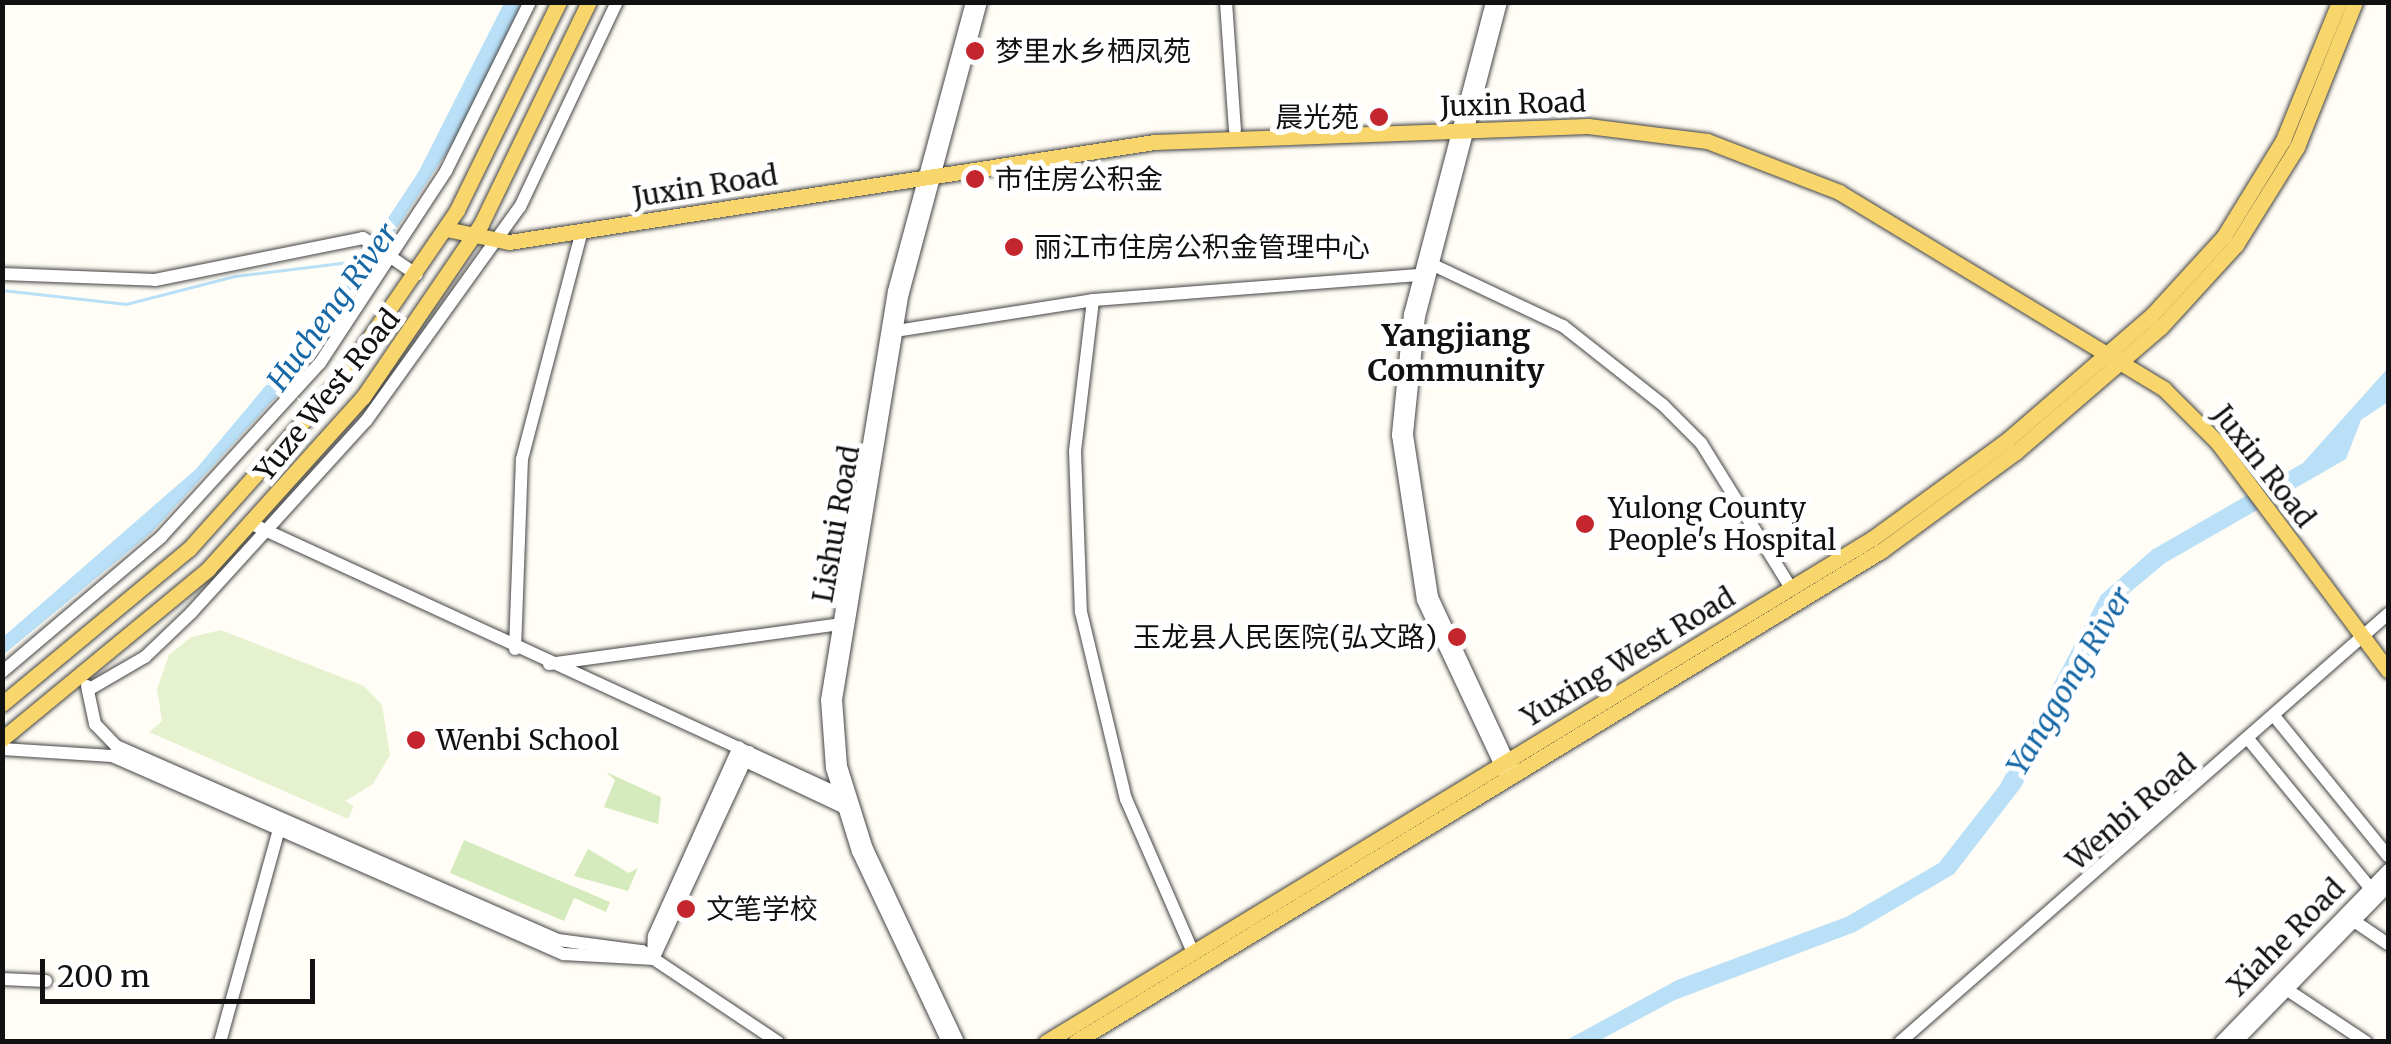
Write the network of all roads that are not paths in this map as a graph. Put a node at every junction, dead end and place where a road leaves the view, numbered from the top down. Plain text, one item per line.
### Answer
1 (530, 2) edge
2 (559, 2) edge
3 (590, 2) edge
4 (616, 2) edge
5 (972, 2) edge
6 (981, 2) edge
7 (1226, 2) edge
8 (1492, 2) edge
9 (1502, 2) edge
10 (2339, 2) edge
11 (2355, 2) edge
12 (1464, 126) junction
13 (1235, 130) junction
14 (930, 171) junction
15 (448, 225) junction
16 (582, 231) junction
17 (475, 234) junction
18 (499, 237) junction
19 (392, 258) junction
20 (1432, 264) junction
21 (2, 274) edge
22 (416, 275) junction
23 (1419, 275) junction
24 (1093, 300) junction
25 (896, 331) junction
26 (2120, 353) junction
27 (252, 524) junction
28 (267, 536) junction
29 (1791, 588) junction
30 (2388, 614) edge
31 (834, 625) junction
32 (2366, 634) junction
33 (516, 648) junction
34 (2388, 656) edge
35 (549, 664) junction
36 (2388, 670) edge
37 (2, 672) edge
38 (87, 683) junction
39 (2, 704) edge
40 (2275, 716) junction
41 (2, 739) edge
42 (2249, 740) junction
43 (2, 749) edge
44 (742, 754) junction
45 (1507, 769) junction
46 (847, 803) junction
47 (280, 830) junction
48 (2388, 856) edge
49 (2388, 870) edge
50 (2388, 886) edge
51 (2370, 888) junction
52 (2354, 921) junction
53 (2388, 944) edge
54 (1193, 952) junction
55 (653, 959) junction
56 (2, 979) edge
57 (46, 981) dead end
58 (2286, 989) junction
59 (220, 1042) edge
60 (778, 1042) edge
61 (948, 1042) edge
62 (958, 1042) edge
63 (1046, 1042) edge
64 (1075, 1042) edge
65 (1900, 1042) edge
66 (2221, 1042) edge
67 (2236, 1042) edge
68 (2366, 1042) edge

1 - 19 street
2 - 15 main road, Yuze West Road
3 - 17 main road, Yuze West Road
4 - 18 street
5 - 14 street, Lishui Road
6 - 14 street, Lishui Road
7 - 13 street
8 - 12 street
9 - 12 street
10 - 26 main road, Yuxing West Road
11 - 26 main road, Yuxing West Road
12 - 13 main road, Juxin Road
12 - 14 main road, Juxin Road
12 - 20 street
12 - 23 street
12 - 26 main road, Juxin Road
13 - 14 main road, Juxin Road
14 - 16 main road, Juxin Road
14 - 18 main road, Juxin Road
14 - 25 street, Lishui Road
14 - 31 street, Lishui Road
15 - 17 main road, Juxin Road
15 - 22 main road, Yuze West Road
16 - 18 main road, Juxin Road
16 - 33 street
17 - 18 main road, Juxin Road
17 - 27 main road, Yuze West Road
18 - 28 street
19 - 21 street
19 - 22 street
19 - 37 street
20 - 29 street
20 - 45 street
22 - 39 main road, Yuze West Road
23 - 24 street
23 - 45 street
24 - 25 street
24 - 54 street
25 - 46 street, Lishui Road
26 - 29 main road, Yuxing West Road
26 - 32 main road, Juxin Road
26 - 45 main road, Yuxing West Road
27 - 28 street
27 - 38 main road, Yuze West Road
28 - 33 street
28 - 38 street
29 - 45 main road, Yuxing West Road
30 - 32 street, Wenbi Road
31 - 35 street
31 - 46 street, Lishui Road
32 - 34 main road, Juxin Road
32 - 36 main road, Juxin Road
32 - 40 street, Wenbi Road
33 - 35 street
35 - 44 street
38 - 41 main road, Yuze West Road
38 - 55 street
40 - 42 street, Wenbi Road
40 - 48 street
42 - 51 street
42 - 65 street, Wenbi Road
43 - 47 street
44 - 46 street
44 - 55 street
45 - 54 main road, Yuxing West Road
45 - 64 main road, Yuxing West Road
46 - 61 street, Lishui Road
46 - 62 street, Lishui Road
47 - 55 street
47 - 59 street
49 - 51 street, Xiahe Road
50 - 52 street, Xiahe Road
51 - 66 street, Xiahe Road
52 - 53 street
52 - 58 street, Xiahe Road
54 - 63 main road, Yuxing West Road
55 - 60 street
56 - 57 street
58 - 67 street, Xiahe Road
58 - 68 street

